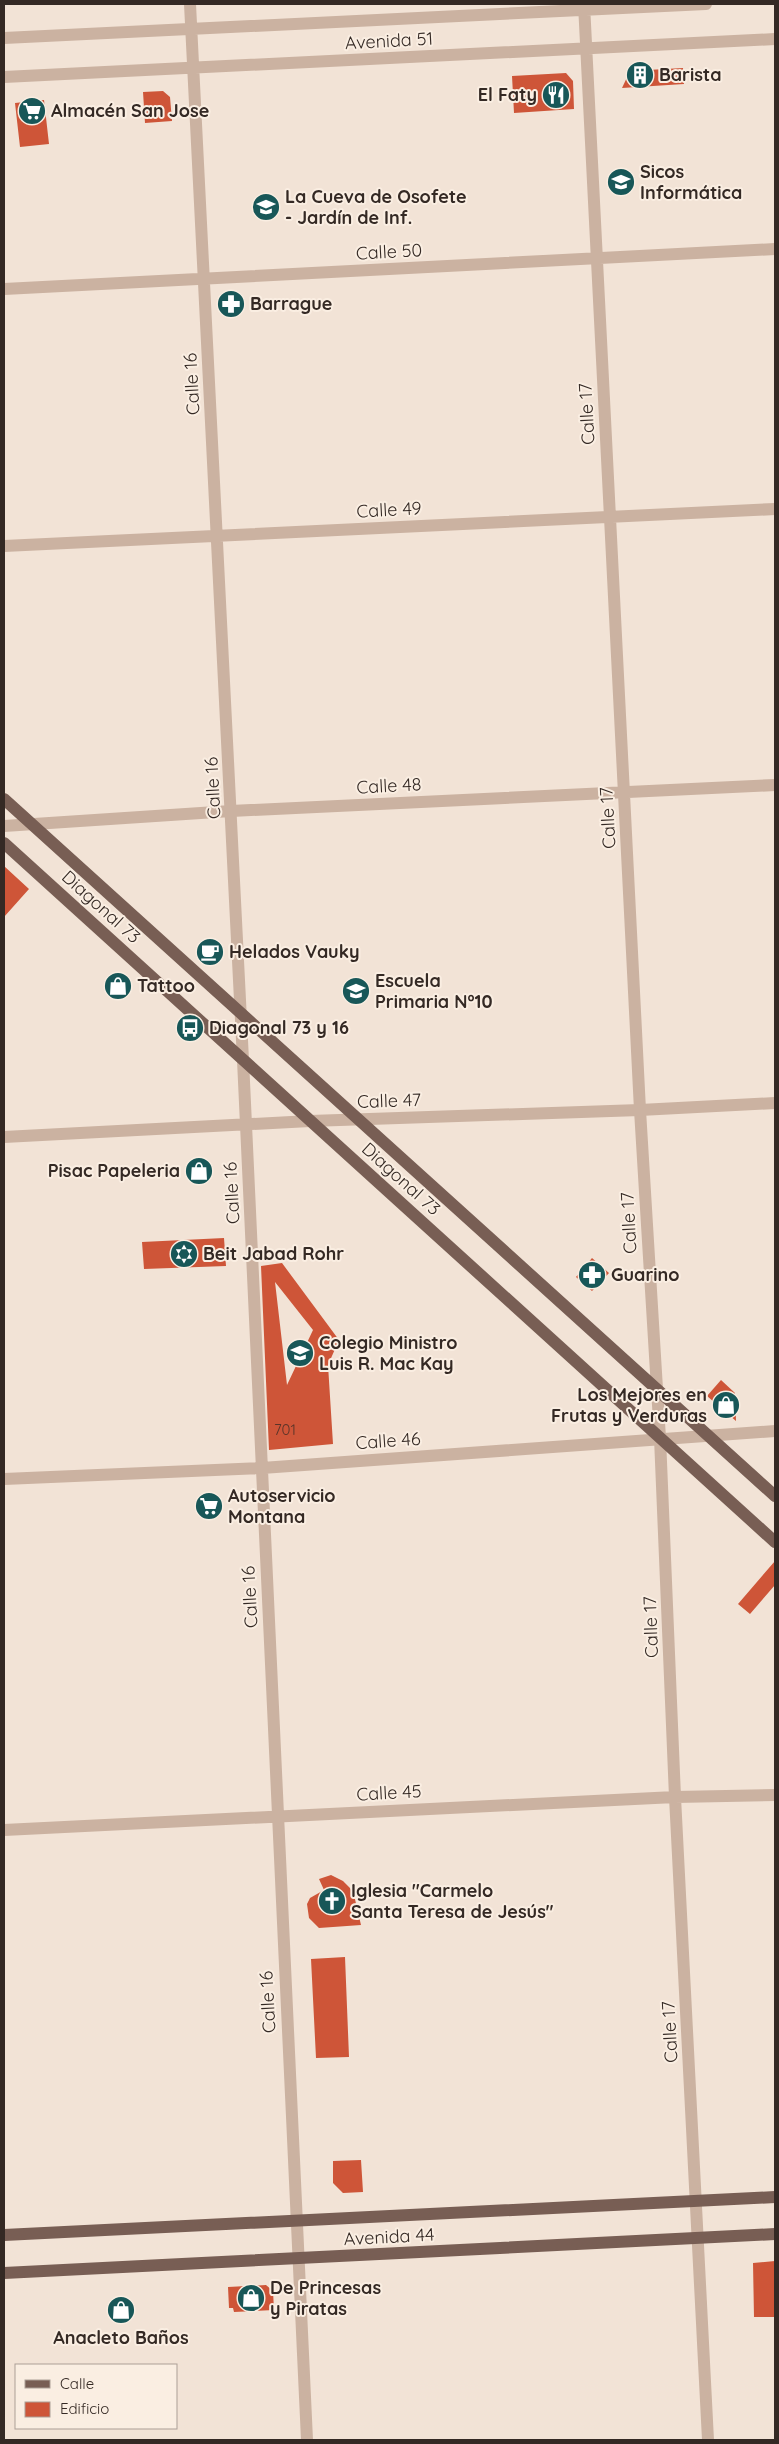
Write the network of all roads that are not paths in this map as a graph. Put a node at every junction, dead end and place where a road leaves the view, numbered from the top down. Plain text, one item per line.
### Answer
1 (190, 4) edge
2 (706, 4) edge
3 (584, 7) edge
4 (191, 29) junction
5 (4, 38) edge
6 (775, 39) edge
7 (586, 49) junction
8 (193, 68) junction
9 (4, 77) edge
10 (775, 249) edge
11 (597, 258) junction
12 (204, 279) junction
13 (4, 290) edge
14 (775, 509) edge
15 (610, 517) junction
16 (218, 536) junction
17 (4, 546) edge
18 (775, 785) edge
19 (624, 792) junction
20 (4, 799) edge
21 (231, 811) junction
22 (32, 824) junction
23 (4, 826) edge
24 (4, 843) edge
25 (239, 1012) junction
26 (243, 1060) junction
27 (775, 1103) edge
28 (640, 1110) junction
29 (357, 1119) junction
30 (310, 1121) junction
31 (246, 1125) junction
32 (4, 1137) edge
33 (656, 1388) junction
34 (775, 1431) edge
35 (708, 1435) junction
36 (660, 1438) junction
37 (262, 1468) junction
38 (4, 1479) edge
39 (775, 1496) edge
40 (775, 1542) edge
41 (775, 1795) edge
42 (675, 1797) junction
43 (277, 1816) junction
44 (4, 1830) edge
45 (775, 2197) edge
46 (696, 2201) junction
47 (295, 2220) junction
48 (775, 2234) edge
49 (4, 2235) edge
50 (698, 2239) junction
51 (297, 2259) junction
52 (4, 2273) edge
53 (307, 2440) edge
54 (708, 2440) edge

1 - 4 street, Calle 16
2 - 3 street, Avenida 51
3 - 4 street, Avenida 51
3 - 7 street, Calle 17
4 - 5 street, Avenida 51
4 - 8 street, Calle 16
6 - 7 street, Avenida 51
7 - 8 street, Avenida 51
7 - 11 street, Calle 17
8 - 9 street, Avenida 51
8 - 12 street, Calle 16
10 - 11 street, Calle 50
11 - 12 street, Calle 50
11 - 15 street, Calle 17
12 - 13 street, Calle 50
12 - 16 street, Calle 16
14 - 15 street, Calle 49
15 - 16 street, Calle 49
15 - 19 street, Calle 17
16 - 17 street, Calle 49
16 - 21 street, Calle 16
18 - 19 street, Calle 48
19 - 21 street, Calle 48
19 - 28 street, Calle 17
20 - 22 main road, Diagonal 73
21 - 22 street, Calle 48
21 - 25 street, Calle 16
22 - 23 street, Calle 48
22 - 25 main road, Diagonal 73
24 - 26 main road, Diagonal 73
25 - 26 street, Calle 16
25 - 29 main road, Diagonal 73
26 - 30 main road, Diagonal 73
26 - 31 street, Calle 16
27 - 28 street, Calle 47
28 - 29 street, Calle 47
28 - 33 street, Calle 17
29 - 30 street, Calle 47
29 - 33 main road, Diagonal 73
30 - 31 street, Calle 47
30 - 36 main road, Diagonal 73
31 - 32 street, Calle 47
31 - 37 street, Calle 16
33 - 35 main road, Diagonal 73
33 - 36 street, Calle 17
34 - 35 street, Calle 46
35 - 36 street, Calle 46
35 - 39 main road, Diagonal 73
36 - 37 street, Calle 46
36 - 40 main road, Diagonal 73
36 - 42 street, Calle 17
37 - 38 street, Calle 46
37 - 43 street, Calle 16
41 - 42 street, Calle 45
42 - 43 street, Calle 45
42 - 46 street, Calle 17
43 - 44 street, Calle 45
43 - 47 street, Calle 16
45 - 46 main road, Avenida 44
46 - 47 main road, Avenida 44
46 - 50 street, Calle 17
47 - 49 main road, Avenida 44
47 - 51 street, Calle 16
48 - 50 main road, Avenida 44
50 - 51 main road, Avenida 44
50 - 54 street, Calle 17
51 - 52 main road, Avenida 44
51 - 53 street, Calle 16

